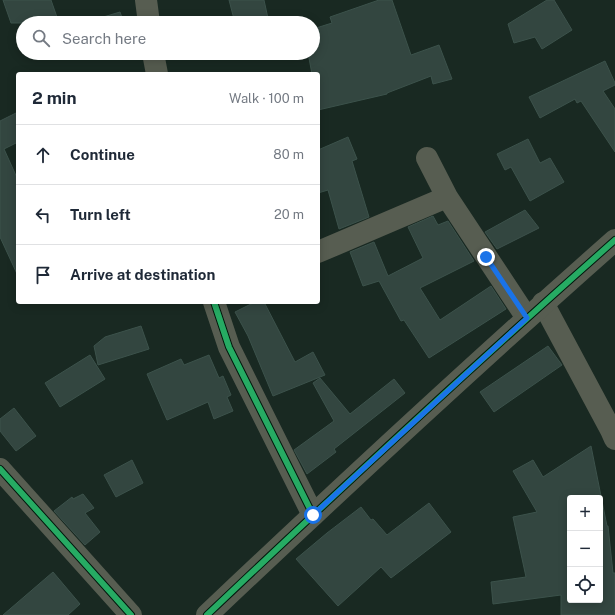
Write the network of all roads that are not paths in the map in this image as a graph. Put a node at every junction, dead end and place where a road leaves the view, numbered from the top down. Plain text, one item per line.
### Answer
1 (146, 0) edge
2 (148, 16) edge
3 (154, 60) edge
4 (157, 72) edge
5 (427, 158) dead end
6 (447, 197) junction
7 (615, 240) edge
8 (320, 251) edge
9 (543, 303) junction
10 (215, 304) edge
11 (527, 318) junction
12 (615, 439) edge
13 (0, 469) edge
14 (313, 515) junction
15 (131, 615) edge
16 (207, 615) edge

1 - 2 street
3 - 4 street
5 - 6 street
6 - 8 street
6 - 11 street
7 - 9 street
9 - 11 street
9 - 12 street
10 - 14 street
11 - 14 street
13 - 15 street
14 - 16 street

